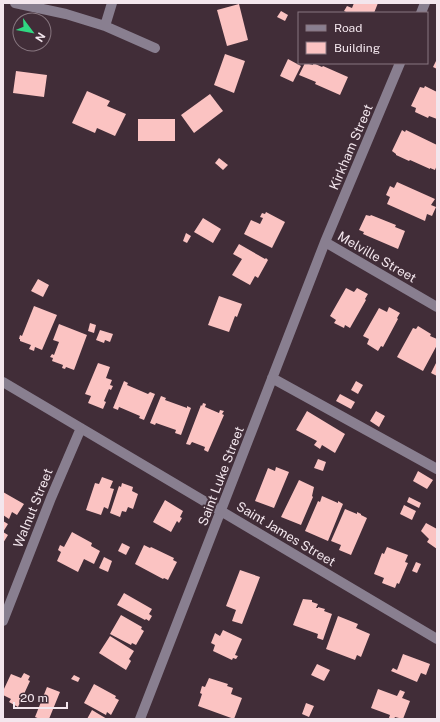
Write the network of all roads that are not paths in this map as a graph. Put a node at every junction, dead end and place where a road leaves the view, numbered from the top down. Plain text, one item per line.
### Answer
1 (15, 3) edge
2 (112, 3) edge
3 (426, 3) edge
4 (422, 12) edge
5 (105, 26) junction
6 (155, 48) dead end
7 (400, 64) edge
8 (325, 242) junction
9 (437, 307) edge
10 (272, 378) junction
11 (3, 382) edge
12 (81, 428) junction
13 (437, 469) edge
14 (222, 511) junction
15 (3, 621) edge
16 (437, 638) edge
17 (140, 719) edge

1 - 5 street
2 - 5 street
3 - 4 street
5 - 6 street
7 - 8 street, Kirkham Street
8 - 9 street, Melville Street
8 - 10 street, Saint Luke Street
10 - 13 street
10 - 14 street, Saint Luke Street
11 - 12 street, Saint James Street
12 - 14 street, Saint James Street
12 - 15 street, Walnut Street
14 - 16 street, Saint James Street
14 - 17 street, Saint Luke Street

